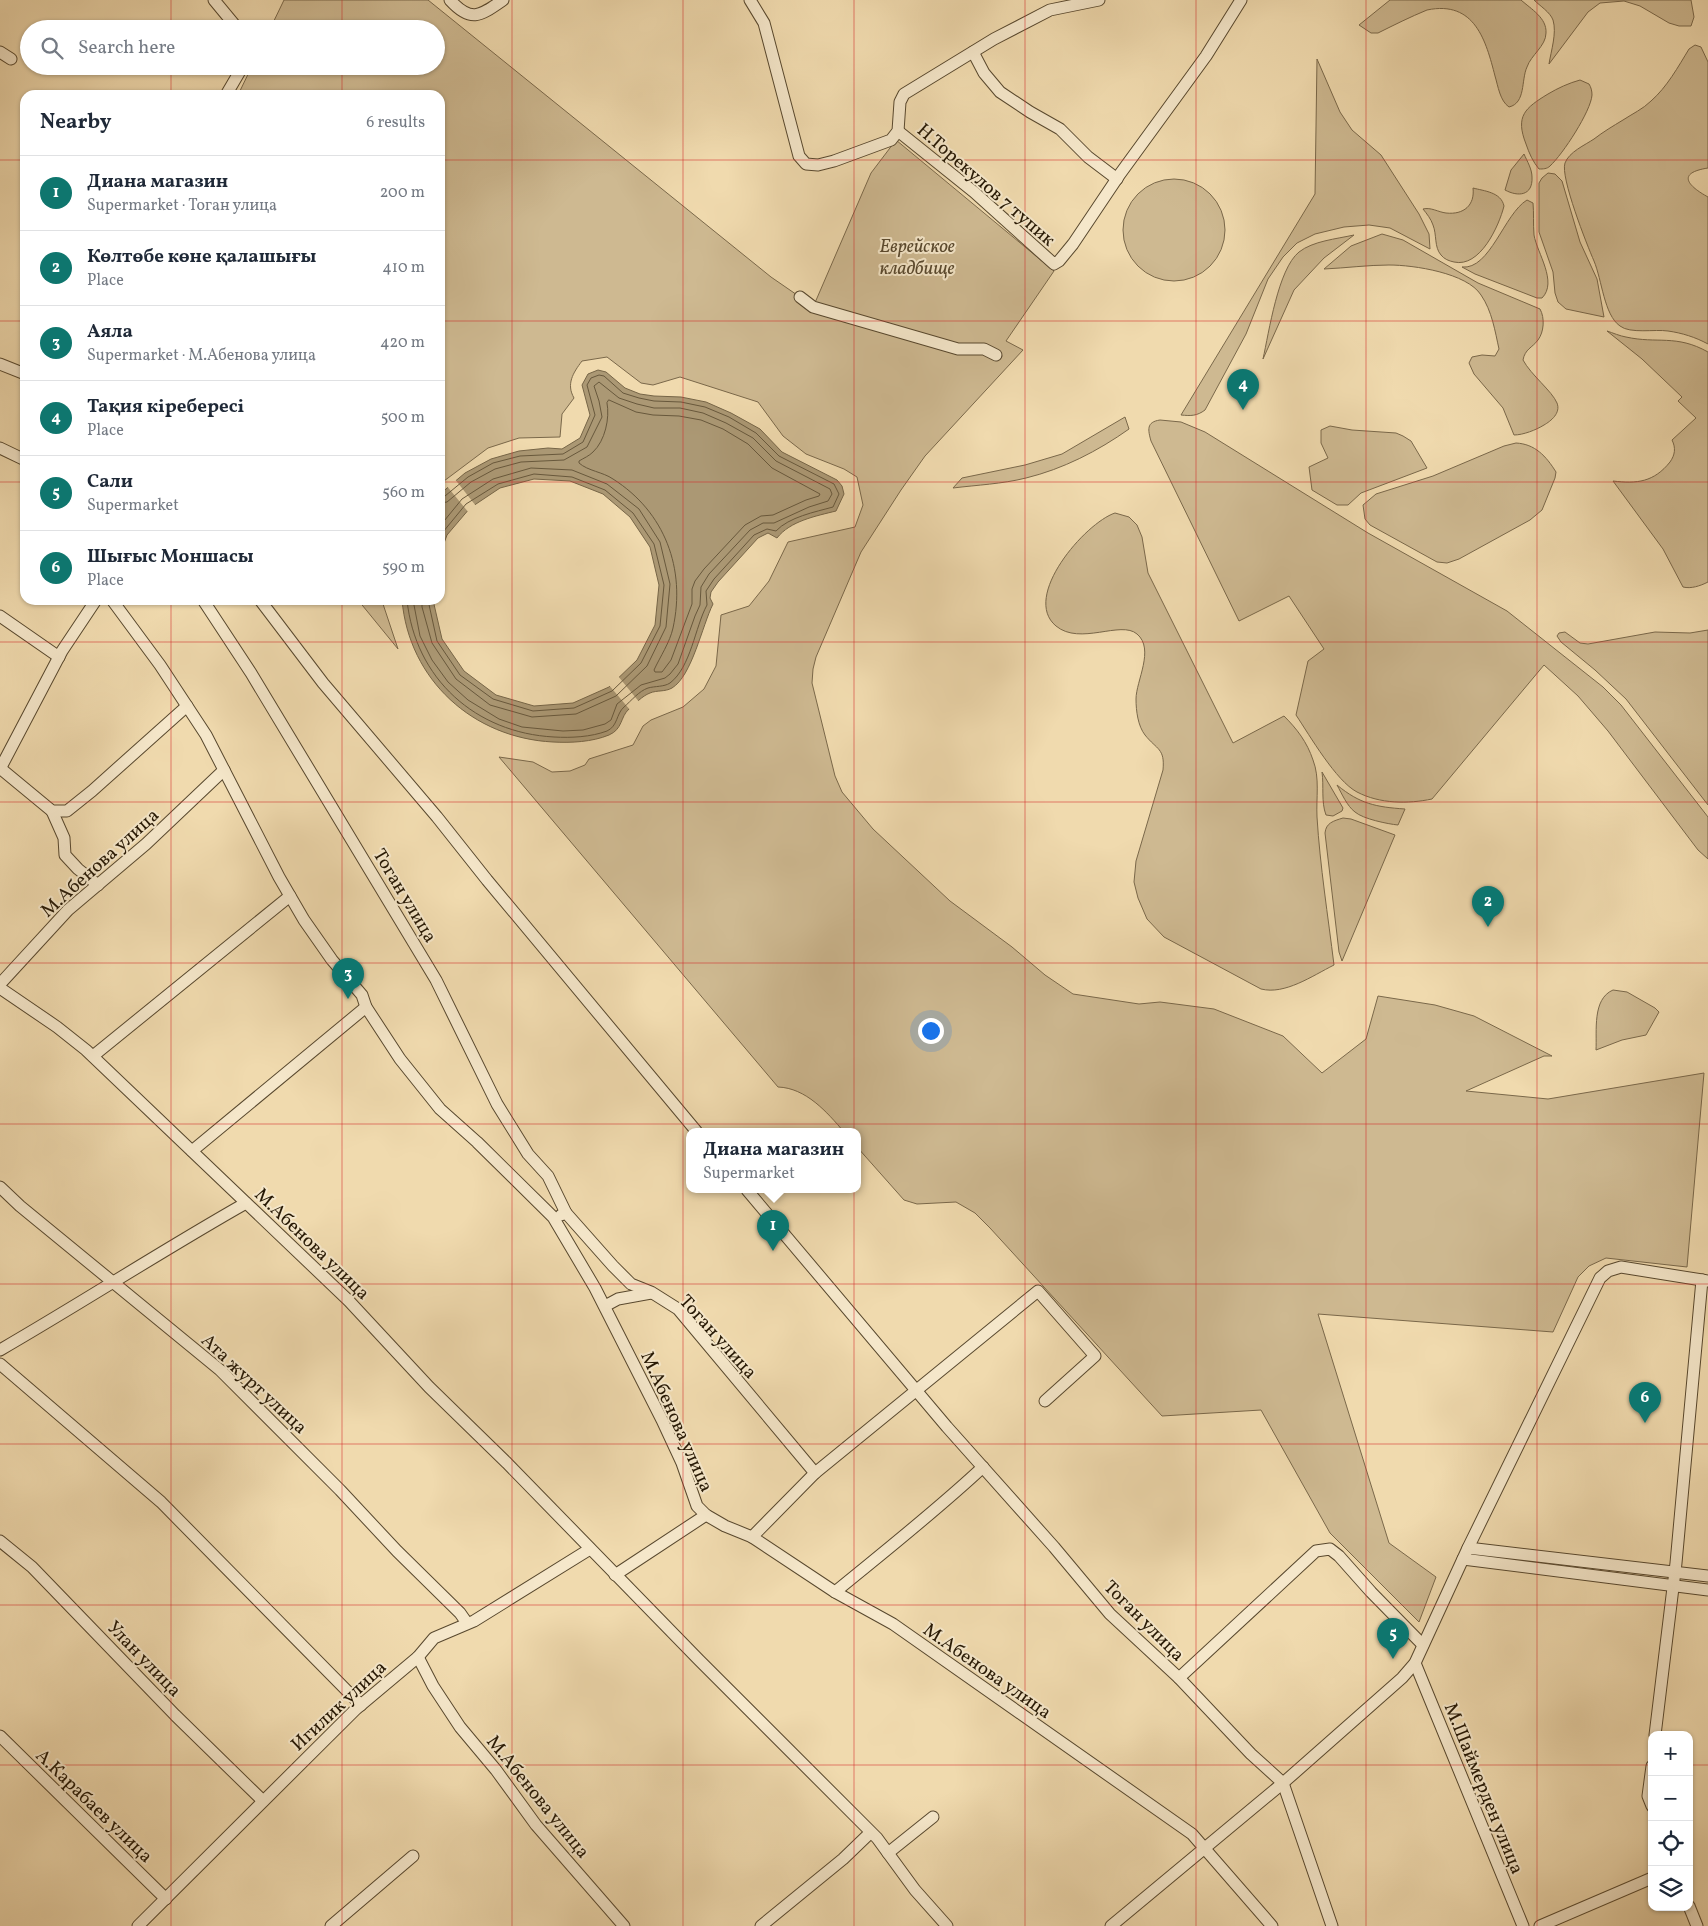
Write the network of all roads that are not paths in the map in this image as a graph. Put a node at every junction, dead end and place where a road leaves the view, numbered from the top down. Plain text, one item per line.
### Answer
1 (214, 0) edge
2 (450, 0) edge
3 (503, 0) edge
4 (750, 0) edge
5 (1099, 0) edge
6 (1241, 0) edge
7 (231, 20) edge
8 (0, 52) edge
9 (974, 52) junction
10 (12, 59) dead end
11 (237, 75) edge
12 (229, 90) edge
13 (898, 131) junction
14 (1117, 179) junction
15 (800, 298) dead end
16 (996, 354) dead end
17 (0, 364) edge
18 (20, 372) edge
19 (0, 448) edge
20 (20, 458) edge
21 (93, 605) edge
22 (116, 605) edge
23 (206, 605) edge
24 (264, 605) edge
25 (0, 616) edge
26 (59, 657) junction
27 (187, 706) junction
28 (2, 762) edge
29 (224, 770) junction
30 (52, 811) junction
31 (98, 885) junction
32 (290, 896) junction
33 (0, 984) edge
34 (0, 988) edge
35 (366, 1007) junction
36 (93, 1056) junction
37 (693, 1128) edge
38 (192, 1152) junction
39 (0, 1187) edge
40 (750, 1193) edge
41 (246, 1203) junction
42 (566, 1213) junction
43 (554, 1218) junction
44 (1705, 1280) edge
45 (114, 1283) junction
46 (651, 1292) junction
47 (605, 1306) junction
48 (0, 1350) edge
49 (0, 1364) edge
50 (917, 1390) junction
51 (1045, 1401) dead end
52 (983, 1467) junction
53 (815, 1473) junction
54 (706, 1515) junction
55 (752, 1537) junction
56 (0, 1541) edge
57 (1468, 1548) junction
58 (590, 1549) junction
59 (1463, 1559) junction
60 (1674, 1572) junction
61 (615, 1575) junction
62 (1708, 1576) edge
63 (1673, 1586) junction
64 (1708, 1590) edge
65 (835, 1592) junction
66 (467, 1624) junction
67 (1423, 1644) junction
68 (418, 1657) junction
69 (1415, 1663) junction
70 (1179, 1678) junction
71 (361, 1705) junction
72 (1655, 1731) edge
73 (0, 1736) edge
74 (1282, 1783) junction
75 (263, 1800) junction
76 (933, 1817) dead end
77 (870, 1833) junction
78 (1204, 1849) junction
79 (888, 1853) junction
80 (413, 1856) dead end
81 (1648, 1880) edge
82 (166, 1898) junction
83 (1691, 1911) edge
84 (138, 1926) edge
85 (331, 1926) edge
86 (624, 1926) edge
87 (761, 1926) edge
88 (947, 1926) edge
89 (1111, 1926) edge
90 (1272, 1926) edge
91 (1332, 1926) edge
92 (1523, 1926) edge
93 (1540, 1926) edge
94 (1697, 1926) edge

1 - 7 street
2 - 3 street
4 - 13 street
5 - 9 street
6 - 14 street
8 - 10 street
9 - 13 street
9 - 14 street
11 - 12 street
13 - 14 street, Н.Торекулов 7 тупик
15 - 16 street
17 - 18 street
19 - 20 street
21 - 26 street
22 - 27 street, М.Абенова улица
23 - 42 street, Тоган улица
24 - 37 street
25 - 26 street
26 - 28 street
27 - 29 street, М.Абенова улица
27 - 30 street
28 - 30 street
29 - 31 street, М.Абенова улица
29 - 32 street, М.Абенова улица
30 - 31 street
31 - 33 street, М.Абенова улица
32 - 35 street, М.Абенова улица
32 - 36 street
34 - 36 street, М.Абенова улица
35 - 38 street
35 - 43 street, М.Абенова улица
36 - 38 street, М.Абенова улица
38 - 41 street, М.Абенова улица
39 - 45 street, Ата журт улица
40 - 50 street, Тоган улица
41 - 45 street
41 - 58 street, М.Абенова улица
42 - 43 street
42 - 46 street, Тоган улица
43 - 47 street, М.Абенова улица
44 - 57 street
44 - 60 street
45 - 48 street
45 - 66 street, Ата журт улица
46 - 47 street
46 - 53 street, Тоган улица
47 - 54 street, М.Абенова улица
49 - 71 street
50 - 51 street
50 - 52 street, Тоган улица
50 - 53 street
52 - 65 street
52 - 70 street, Тоган улица
53 - 55 street
54 - 55 street, М.Абенова улица
54 - 61 street
55 - 65 street, М.Абенова улица
56 - 75 street, Улан улица
57 - 59 street
57 - 60 street
58 - 61 street, М.Абенова улица
58 - 66 street, Игилик улица
59 - 63 street
59 - 67 street
60 - 62 street
60 - 63 street
61 - 77 street, М.Абенова улица
63 - 64 street
63 - 72 street
65 - 78 street, М.Абенова улица
66 - 68 street, Игилик улица
67 - 69 street
67 - 70 street, Тоган улица
68 - 71 street, Игилик улица
68 - 86 street, М.Абенова улица
69 - 74 street
69 - 92 street, М.Шаймерден улица
70 - 74 street
71 - 75 street, Игилик улица
73 - 82 street, А.Карабаев улица
74 - 78 street
74 - 91 street
75 - 82 street, Игилик улица
76 - 79 street
77 - 79 street, М.Абенова улица
77 - 87 street
78 - 89 street
78 - 90 street, М.Абенова улица
79 - 88 street, М.Абенова улица
80 - 85 street
81 - 93 street
82 - 84 street, Игилик улица
83 - 94 street

